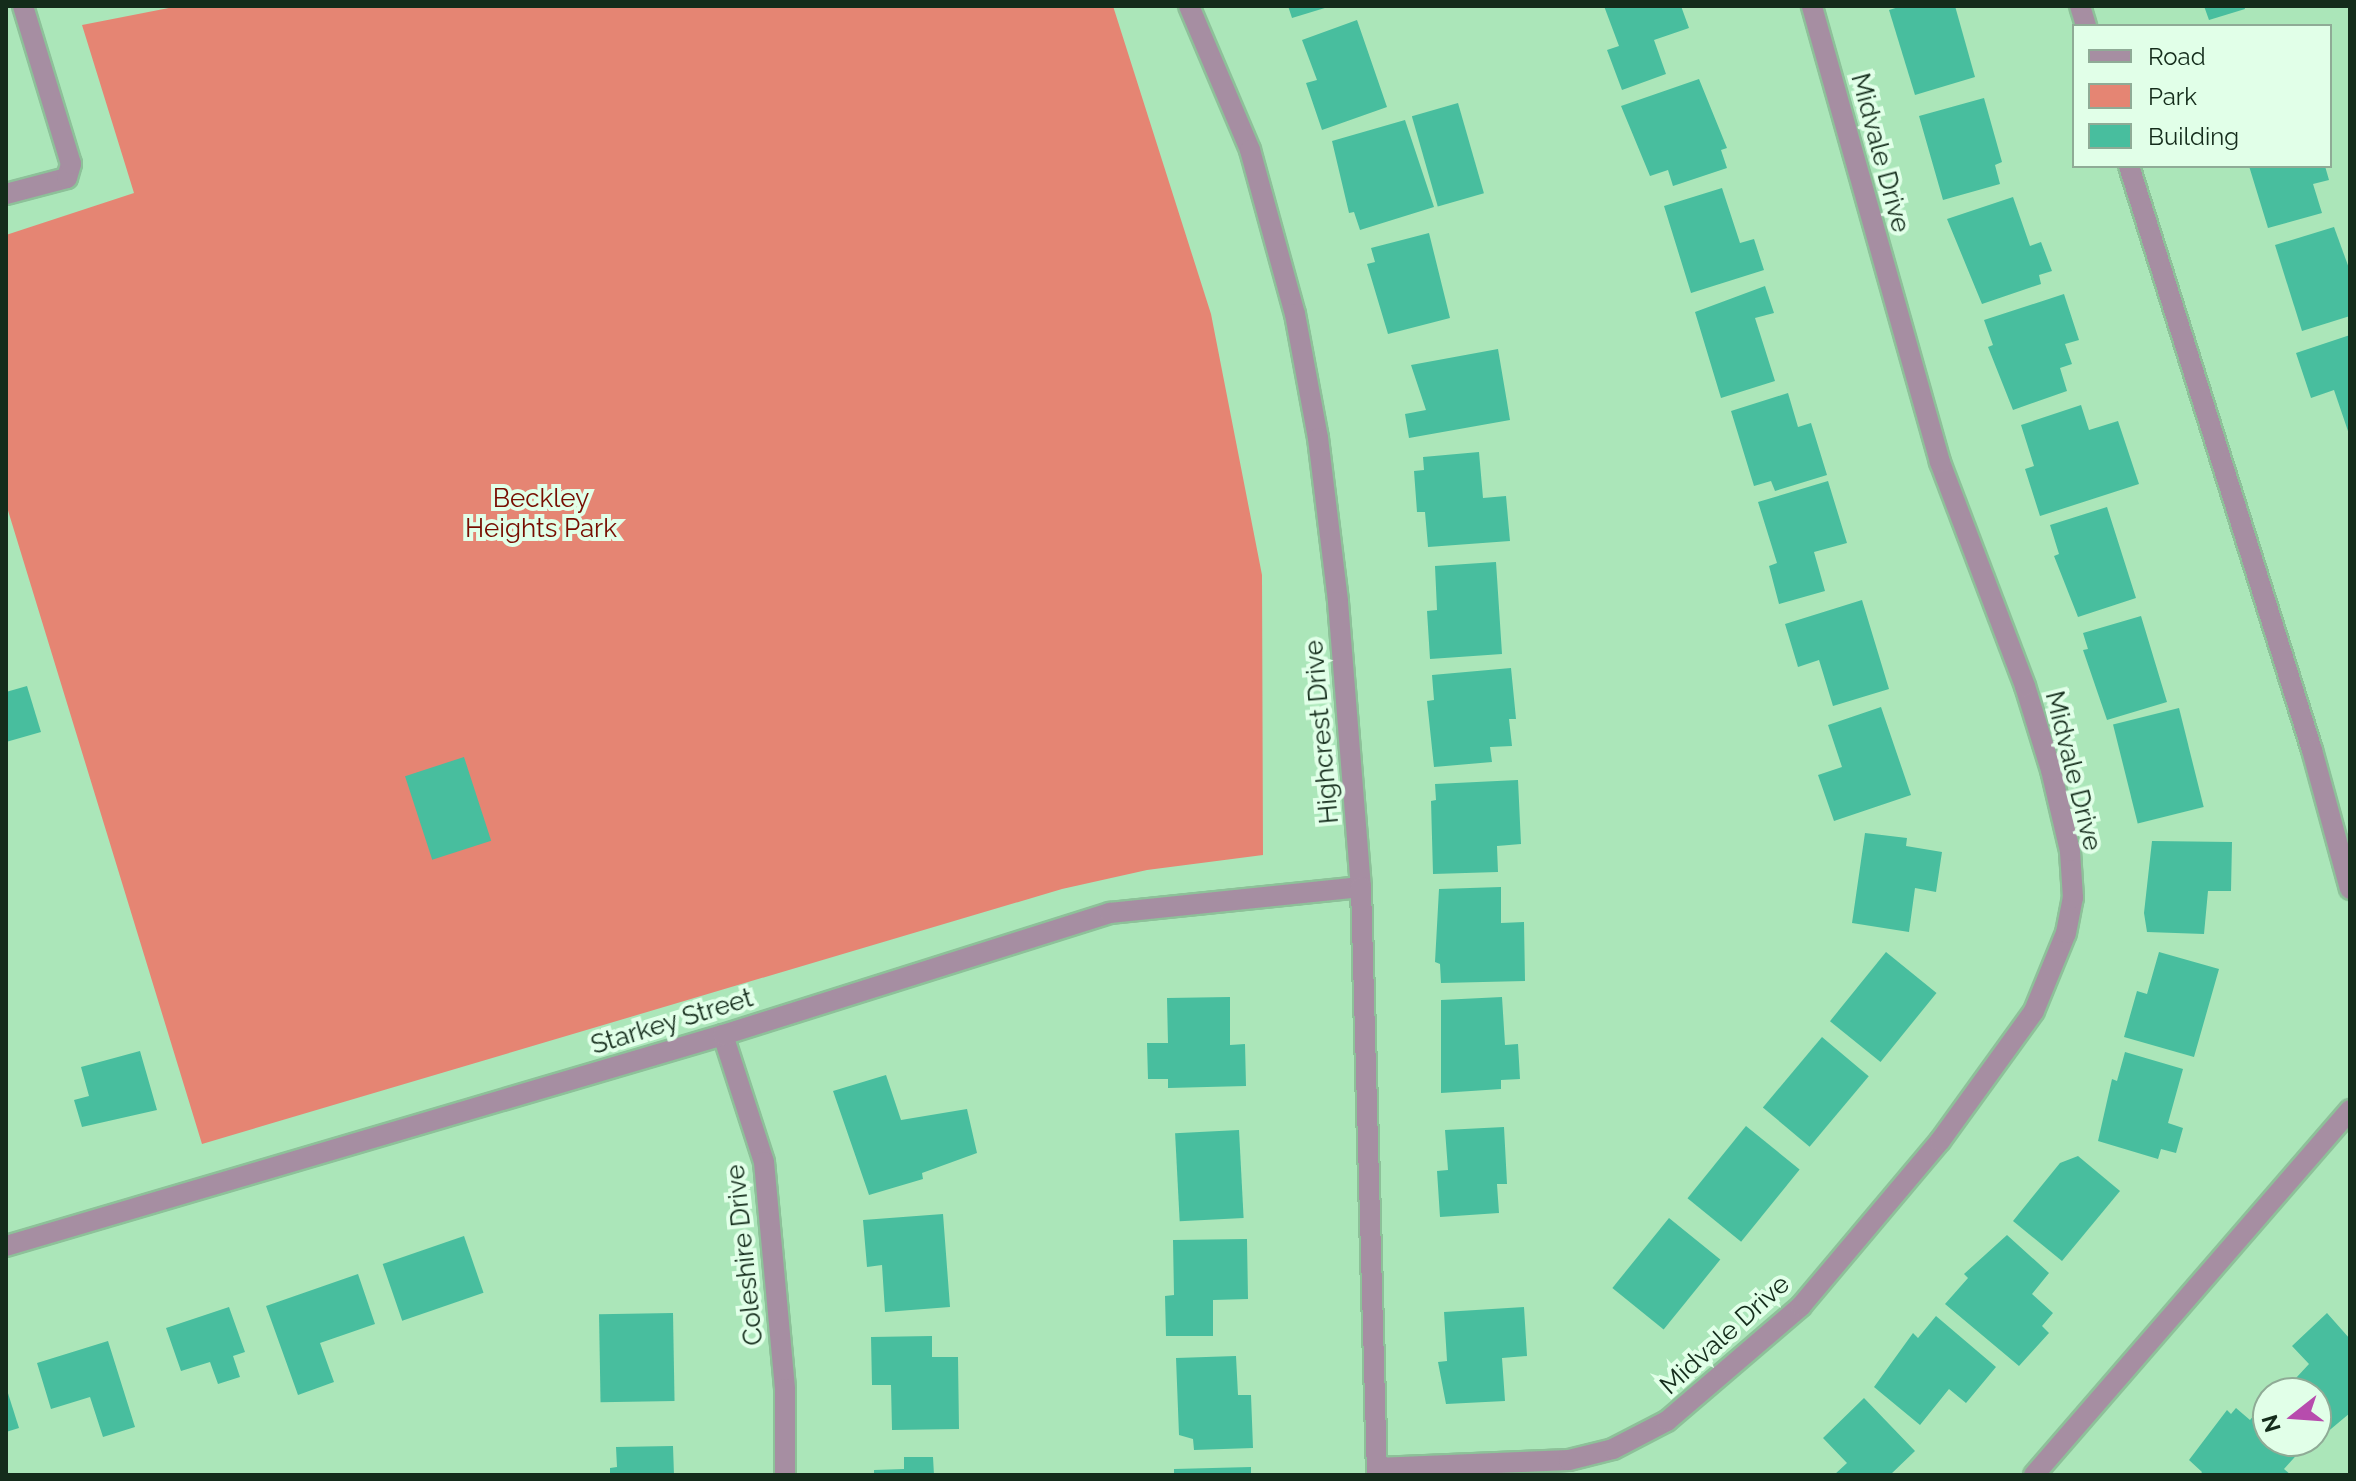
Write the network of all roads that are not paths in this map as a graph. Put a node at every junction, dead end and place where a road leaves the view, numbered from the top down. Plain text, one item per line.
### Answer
1 (23, 6) edge
2 (1189, 6) edge
3 (1812, 6) edge
4 (2130, 168) edge
5 (6, 194) edge
6 (1361, 887) junction
7 (2350, 889) edge
8 (723, 1035) junction
9 (2350, 1110) edge
10 (6, 1246) edge
11 (1377, 1472) edge
12 (785, 1475) edge
13 (2034, 1475) edge

1 - 5 street
2 - 6 street, Highcrest Drive
3 - 11 street, Midvale Drive
4 - 7 street
6 - 8 street, Starkey Street
6 - 11 street, Highcrest Drive
8 - 10 street, Starkey Street
8 - 12 street, Coleshire Drive
9 - 13 street

